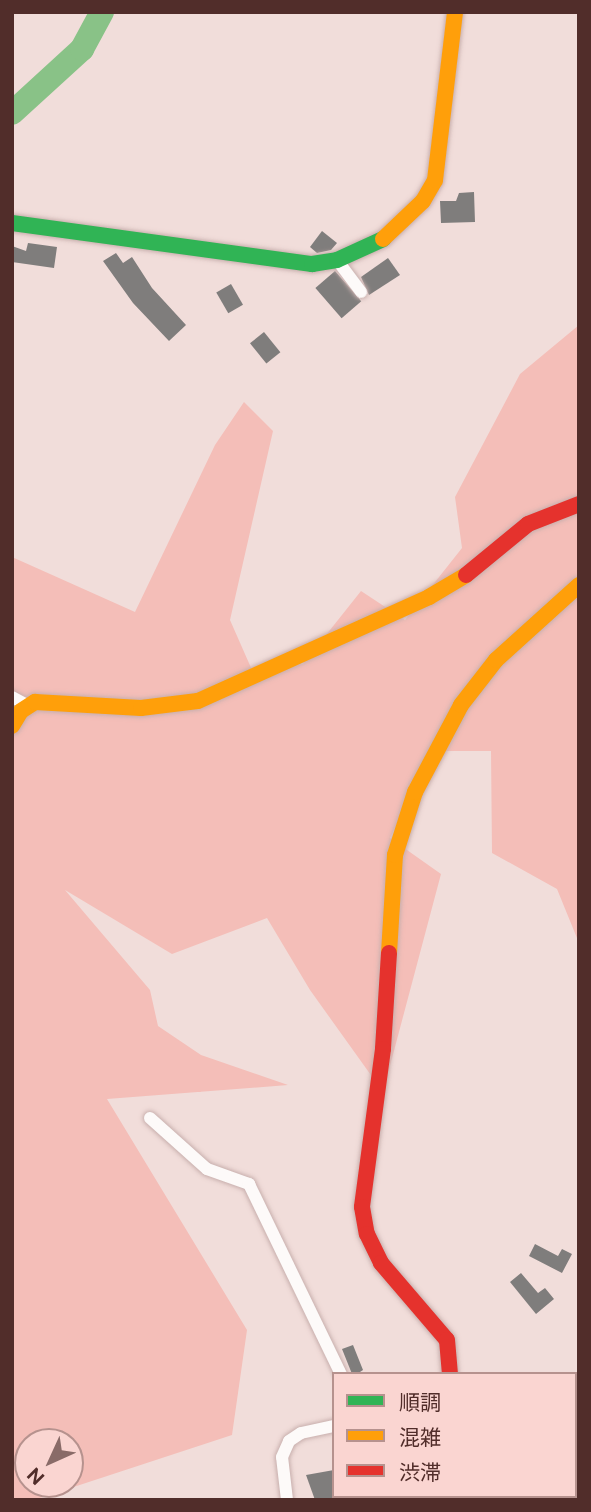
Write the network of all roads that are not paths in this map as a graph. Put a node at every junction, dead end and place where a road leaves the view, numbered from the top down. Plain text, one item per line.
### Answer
1 (455, 12) edge
2 (12, 223) edge
3 (337, 260) junction
4 (362, 292) dead end
5 (579, 504) edge
6 (579, 585) edge
7 (12, 697) edge
8 (27, 705) junction
9 (12, 726) edge
10 (150, 1118) dead end
11 (340, 1372) edge
12 (450, 1372) edge
13 (332, 1426) edge
14 (287, 1500) edge

1 - 3 street
2 - 3 street
3 - 4 street
5 - 8 street
6 - 12 street
7 - 8 street
8 - 9 street
10 - 11 street
13 - 14 street

